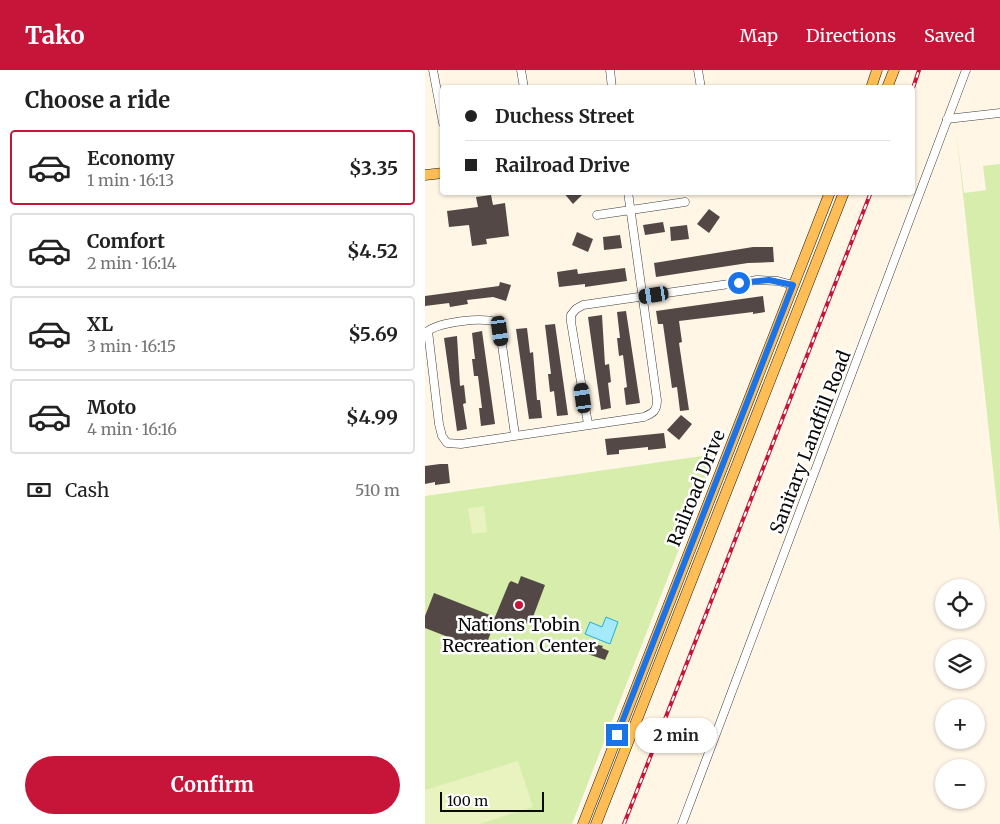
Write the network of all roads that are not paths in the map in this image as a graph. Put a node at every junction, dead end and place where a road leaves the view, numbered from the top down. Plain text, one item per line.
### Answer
1 (433, 70) edge
2 (521, 70) edge
3 (610, 70) edge
4 (698, 70) edge
5 (877, 70) edge
6 (894, 70) edge
7 (966, 70) edge
8 (524, 85) edge
9 (612, 85) edge
10 (700, 85) edge
11 (872, 85) edge
12 (888, 85) edge
13 (440, 107) edge
14 (1000, 113) edge
15 (947, 119) junction
16 (440, 173) edge
17 (425, 175) edge
18 (628, 195) edge
19 (828, 195) edge
20 (843, 195) edge
21 (685, 202) dead end
22 (630, 210) junction
23 (597, 215) dead end
24 (793, 285) junction
25 (642, 297) junction
26 (588, 424) junction
27 (515, 435) junction
28 (691, 546) junction
29 (703, 550) junction
30 (617, 735) junction
31 (629, 738) junction
32 (583, 824) edge
33 (596, 824) edge
34 (682, 824) edge

1 - 13 street
2 - 8 street
3 - 9 street
4 - 10 street
5 - 11 main road
6 - 12 main road
7 - 15 street, Sanitary Landfill Road
14 - 15 street
15 - 34 street, Sanitary Landfill Road
16 - 17 main road
18 - 22 street
19 - 24 main road, Railroad Drive
20 - 29 main road, Railroad Drive
21 - 22 street
22 - 23 street
22 - 25 street
24 - 25 street
24 - 28 main road, Railroad Drive
25 - 26 street
25 - 26 street
26 - 27 street
27 - 27 street
28 - 29 main road
28 - 30 main road, Railroad Drive
29 - 31 main road, Railroad Drive
30 - 31 main road
30 - 32 main road, Railroad Drive
31 - 33 main road, Railroad Drive

